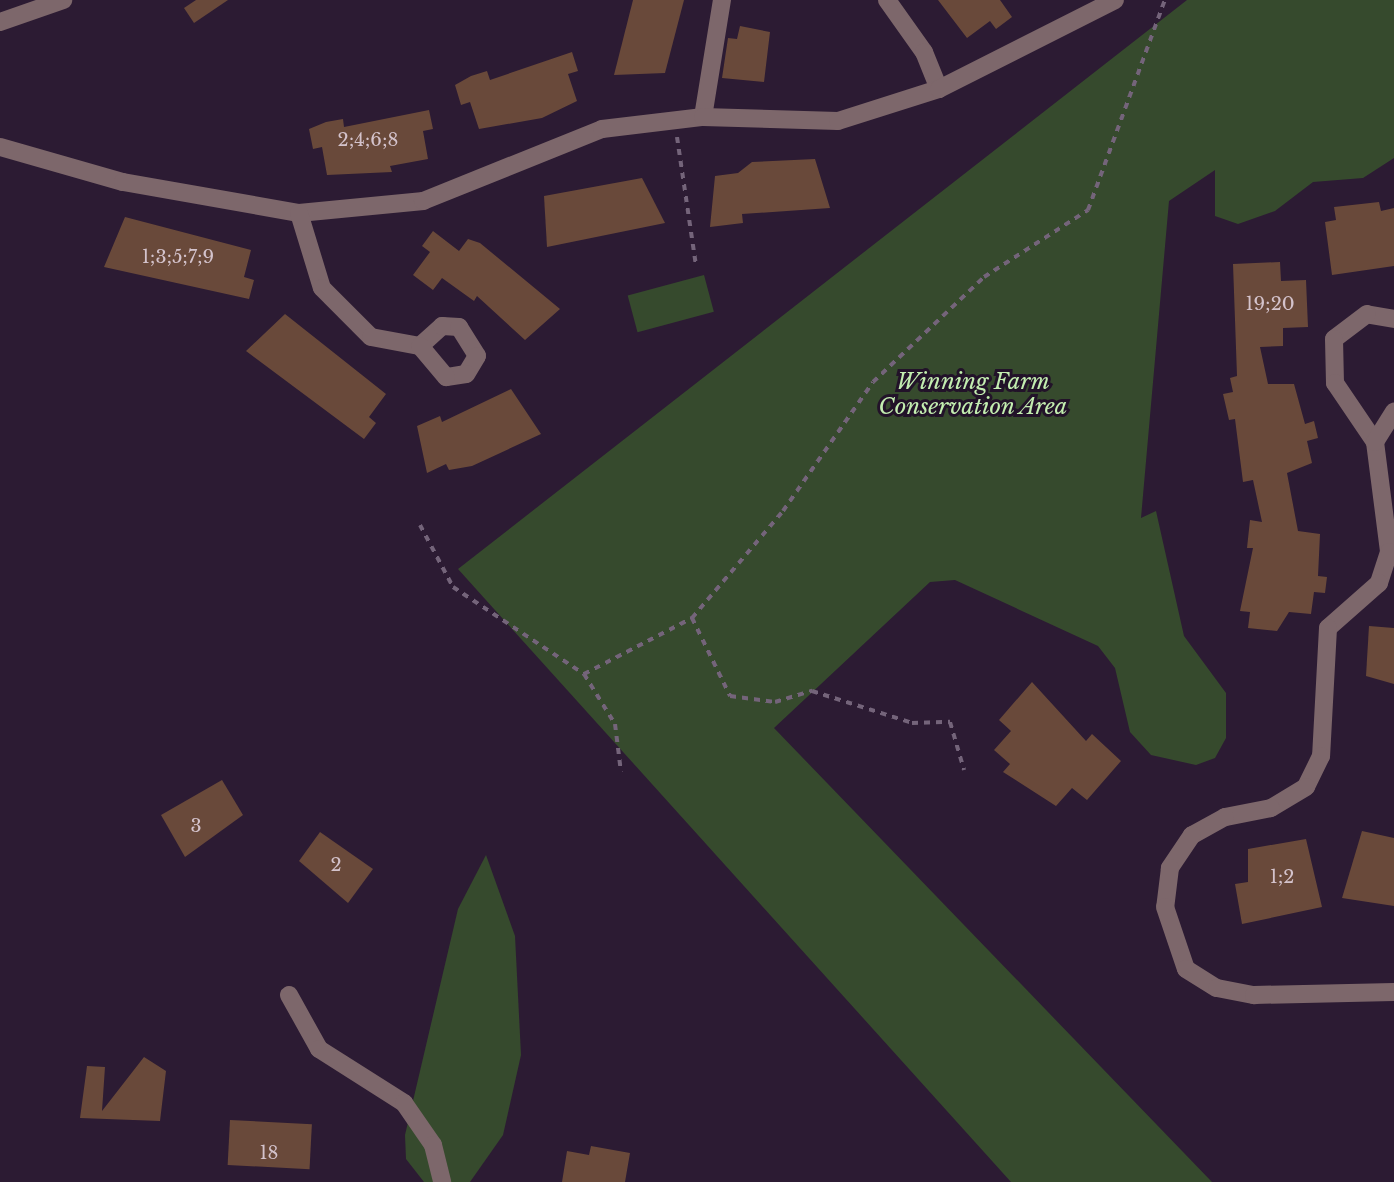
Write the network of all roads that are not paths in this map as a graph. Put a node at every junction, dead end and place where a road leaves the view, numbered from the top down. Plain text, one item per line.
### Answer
1 (63, 0) edge
2 (722, 0) edge
3 (887, 0) edge
4 (1115, 0) edge
5 (0, 22) edge
6 (939, 89) junction
7 (703, 117) junction
8 (0, 147) edge
9 (299, 213) junction
10 (1394, 319) edge
11 (420, 346) dead end
12 (1394, 411) edge
13 (1375, 442) junction
14 (1394, 992) edge
15 (289, 995) dead end
16 (442, 1182) edge

1 - 5 street
2 - 7 street
3 - 6 street
4 - 6 street
6 - 7 street
7 - 9 street
8 - 9 street
9 - 11 street
10 - 13 street
12 - 13 street
13 - 14 street
15 - 16 street

